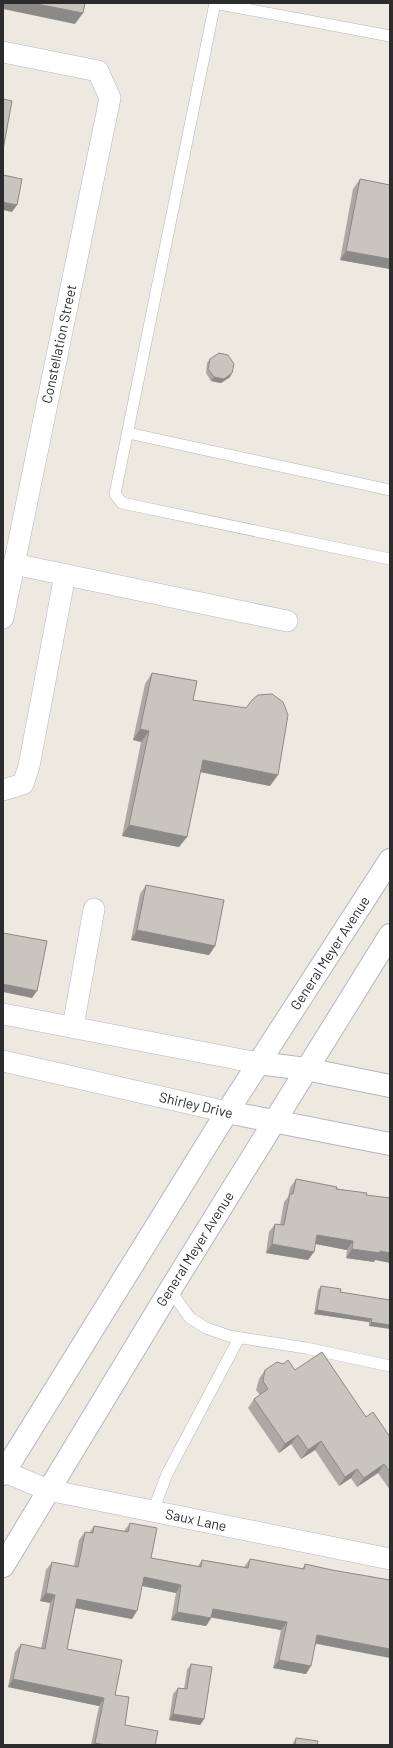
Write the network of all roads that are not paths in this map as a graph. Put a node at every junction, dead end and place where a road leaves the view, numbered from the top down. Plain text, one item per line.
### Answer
1 (215, 3) edge
2 (390, 36) edge
3 (3, 52) edge
4 (128, 433) junction
5 (390, 490) edge
6 (390, 559) edge
7 (14, 564) junction
8 (65, 575) junction
9 (3, 618) edge
10 (288, 621) dead end
11 (3, 790) edge
12 (390, 860) edge
13 (94, 909) dead end
14 (390, 935) edge
15 (3, 1014) edge
16 (73, 1027) junction
17 (3, 1060) edge
18 (258, 1063) junction
19 (306, 1069) junction
20 (390, 1086) edge
21 (226, 1112) junction
22 (274, 1122) junction
23 (390, 1144) edge
24 (170, 1290) junction
25 (240, 1338) junction
26 (390, 1366) edge
27 (4, 1473) edge
28 (48, 1490) junction
29 (153, 1511) junction
30 (390, 1559) edge
31 (3, 1566) edge

1 - 2 lane
1 - 4 lane
3 - 7 street, Constellation Street
4 - 5 lane
4 - 6 lane
7 - 8 street
7 - 9 street, Constellation Street
8 - 10 street
8 - 11 street
12 - 18 main road, General Meyer Avenue
13 - 16 street
14 - 19 main road, General Meyer Avenue
15 - 16 street
16 - 18 street
17 - 21 street, Shirley Drive
18 - 19 main road
18 - 21 main road, General Meyer Avenue
19 - 20 main road
19 - 22 main road, General Meyer Avenue
21 - 22 main road, Shirley Drive
21 - 27 main road, General Meyer Avenue
22 - 23 main road, Shirley Drive
22 - 24 main road, General Meyer Avenue
24 - 25 lane
24 - 28 main road, General Meyer Avenue
25 - 26 lane
25 - 29 lane
27 - 28 street, Saux Lane
28 - 29 street, Saux Lane
28 - 31 main road, General Meyer Avenue
29 - 30 street, Saux Lane

